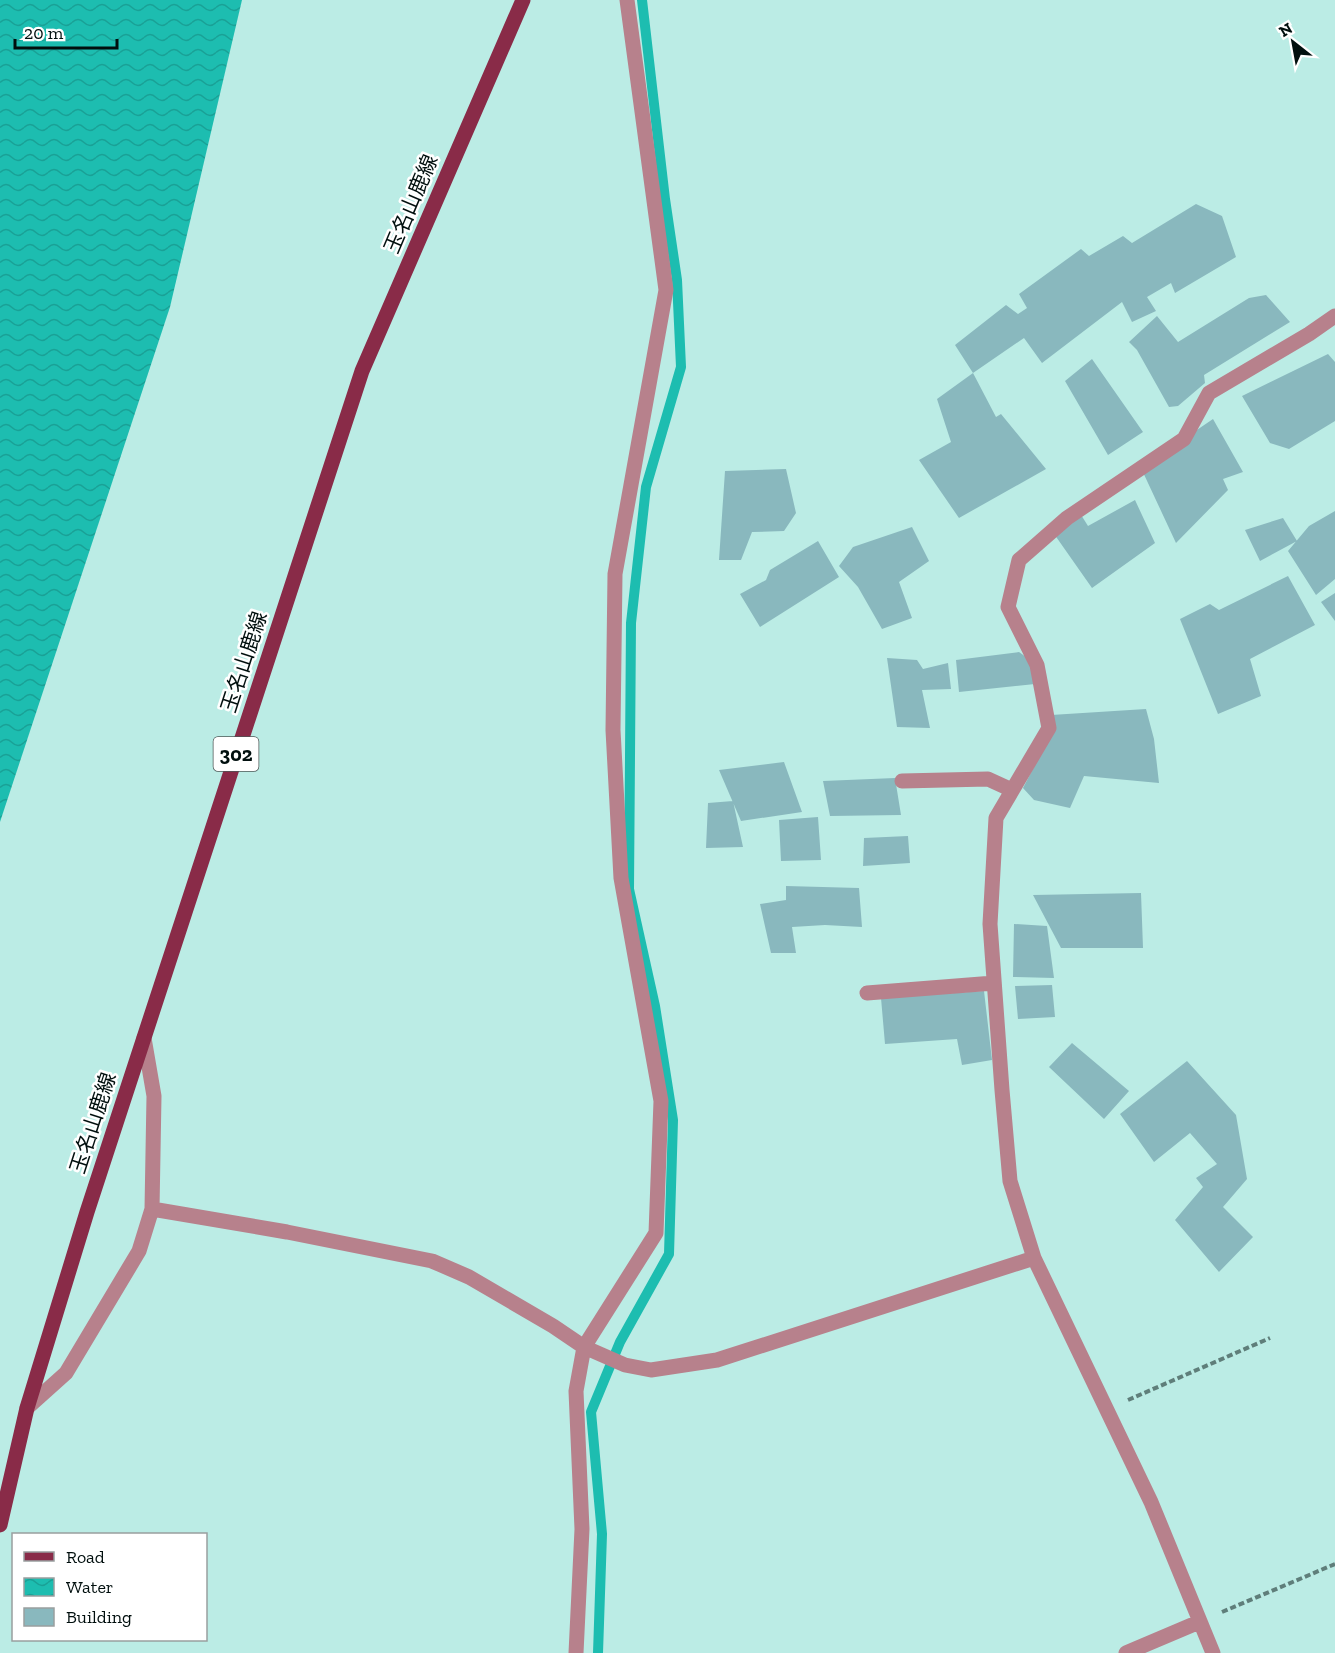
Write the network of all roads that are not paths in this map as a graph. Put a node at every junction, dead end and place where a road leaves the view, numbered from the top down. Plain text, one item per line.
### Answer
1 (523, 0) edge
2 (627, 0) edge
3 (1335, 316) edge
4 (902, 781) dead end
5 (1012, 790) junction
6 (994, 983) junction
7 (867, 993) dead end
8 (144, 1038) junction
9 (152, 1209) junction
10 (1034, 1258) junction
11 (584, 1347) junction
12 (27, 1408) junction
13 (0, 1525) edge
14 (1199, 1622) junction
15 (576, 1653) edge
16 (1126, 1653) edge
17 (1213, 1653) edge

1 - 8 main road, 玉名山鹿線 / 302
2 - 11 street
3 - 5 street
4 - 5 street
5 - 6 street
6 - 7 street
6 - 10 street
8 - 9 street
8 - 12 main road, 玉名山鹿線 / 302
9 - 11 street
9 - 12 street
10 - 11 street
10 - 14 street
11 - 15 street
12 - 13 main road, 玉名山鹿線 / 302
14 - 16 street
14 - 17 street

